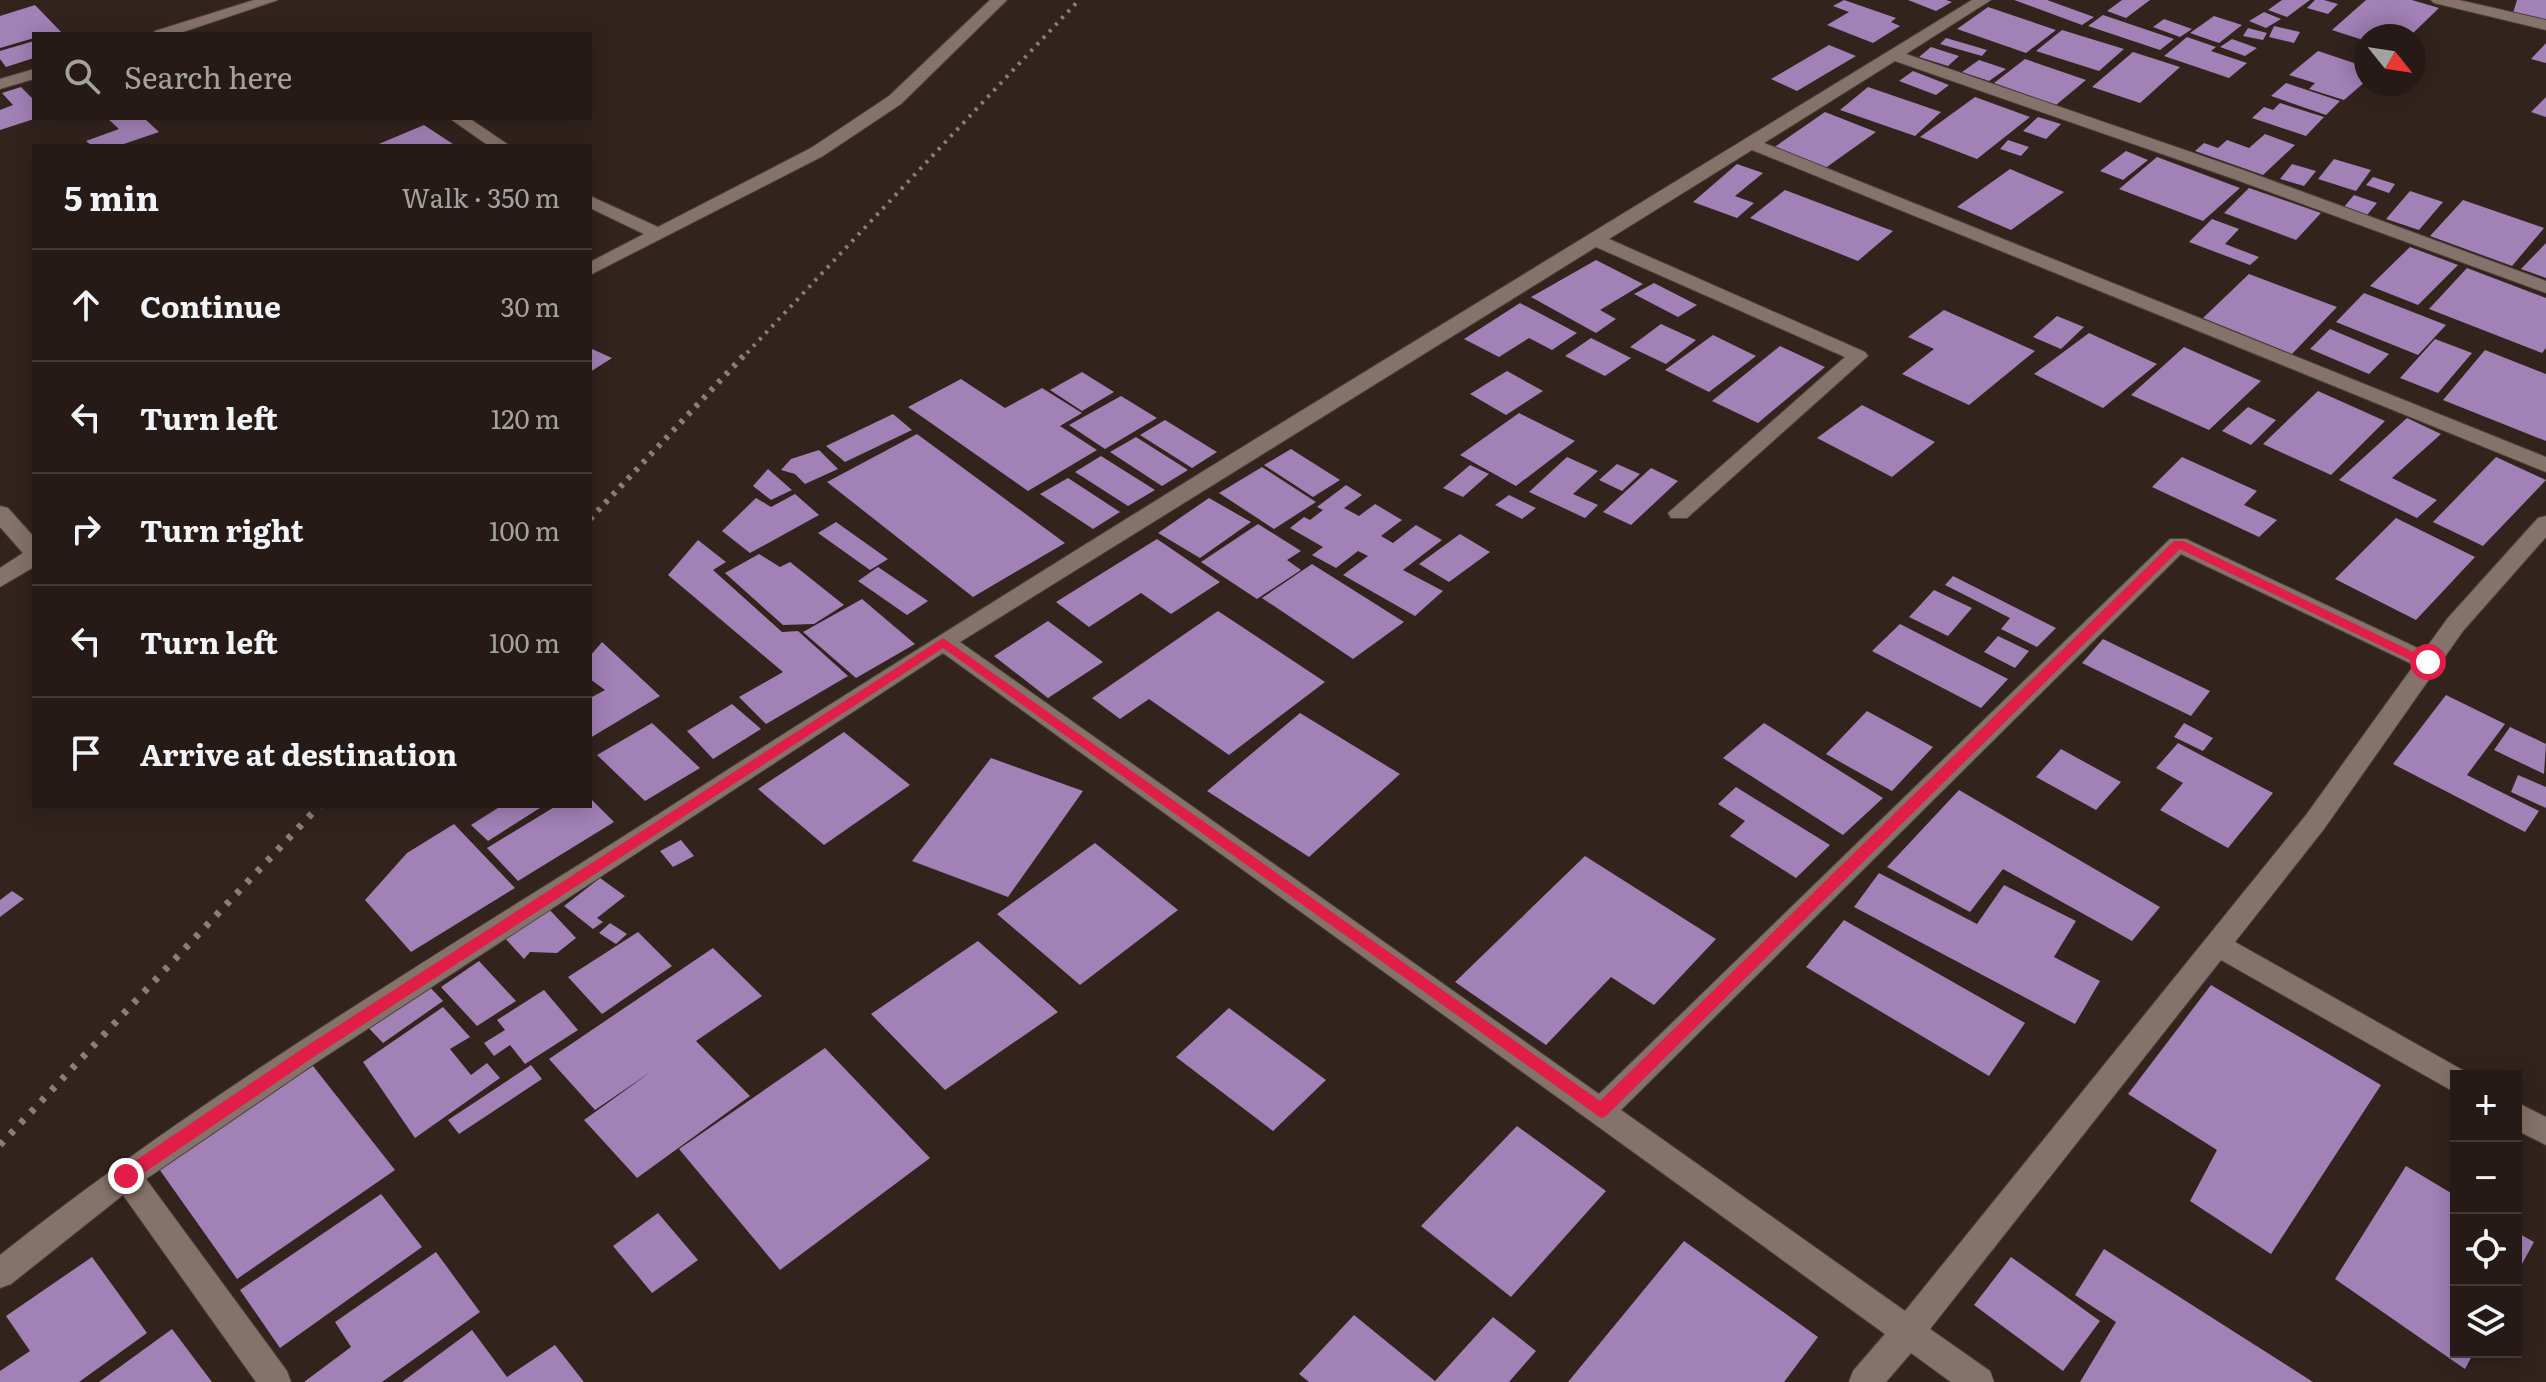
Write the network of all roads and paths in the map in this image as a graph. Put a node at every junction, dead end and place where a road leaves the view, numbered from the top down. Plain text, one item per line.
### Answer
1 (270, 0) edge
2 (999, 0) edge
3 (1983, 0) edge
4 (2439, 0) edge
5 (2508, 8) edge
6 (2546, 25) edge
7 (167, 32) edge
8 (1892, 55) junction
9 (32, 75) edge
10 (0, 84) edge
11 (460, 120) edge
12 (1749, 143) junction
13 (498, 144) edge
14 (592, 202) edge
15 (659, 234) junction
16 (1594, 239) junction
17 (592, 268) edge
18 (2546, 287) edge
19 (2546, 465) edge
20 (0, 513) edge
21 (1679, 513) dead end
22 (2546, 523) edge
23 (32, 552) edge
24 (32, 555) edge
25 (0, 579) edge
26 (943, 642) junction
27 (2428, 662) junction
28 (2215, 944) junction
29 (2450, 1078) edge
30 (1601, 1111) junction
31 (2522, 1118) edge
32 (2546, 1132) edge
33 (126, 1176) junction
34 (0, 1274) edge
35 (1909, 1331) junction
36 (275, 1382) edge
37 (1865, 1382) edge
38 (1978, 1382) edge

1 - 7 street
2 - 15 street
3 - 8 street
4 - 5 street
5 - 6 street
8 - 12 street
8 - 18 street
9 - 10 street
11 - 13 street
12 - 16 street
12 - 19 street
14 - 15 street
15 - 17 street
16 - 21 street
16 - 26 street
20 - 23 street
22 - 27 street
24 - 25 street
26 - 30 street
26 - 33 street
27 - 28 street
27 - 30 street
28 - 29 street
28 - 35 street
30 - 35 street
31 - 32 street
33 - 34 street
33 - 36 street
35 - 37 street
35 - 38 street

